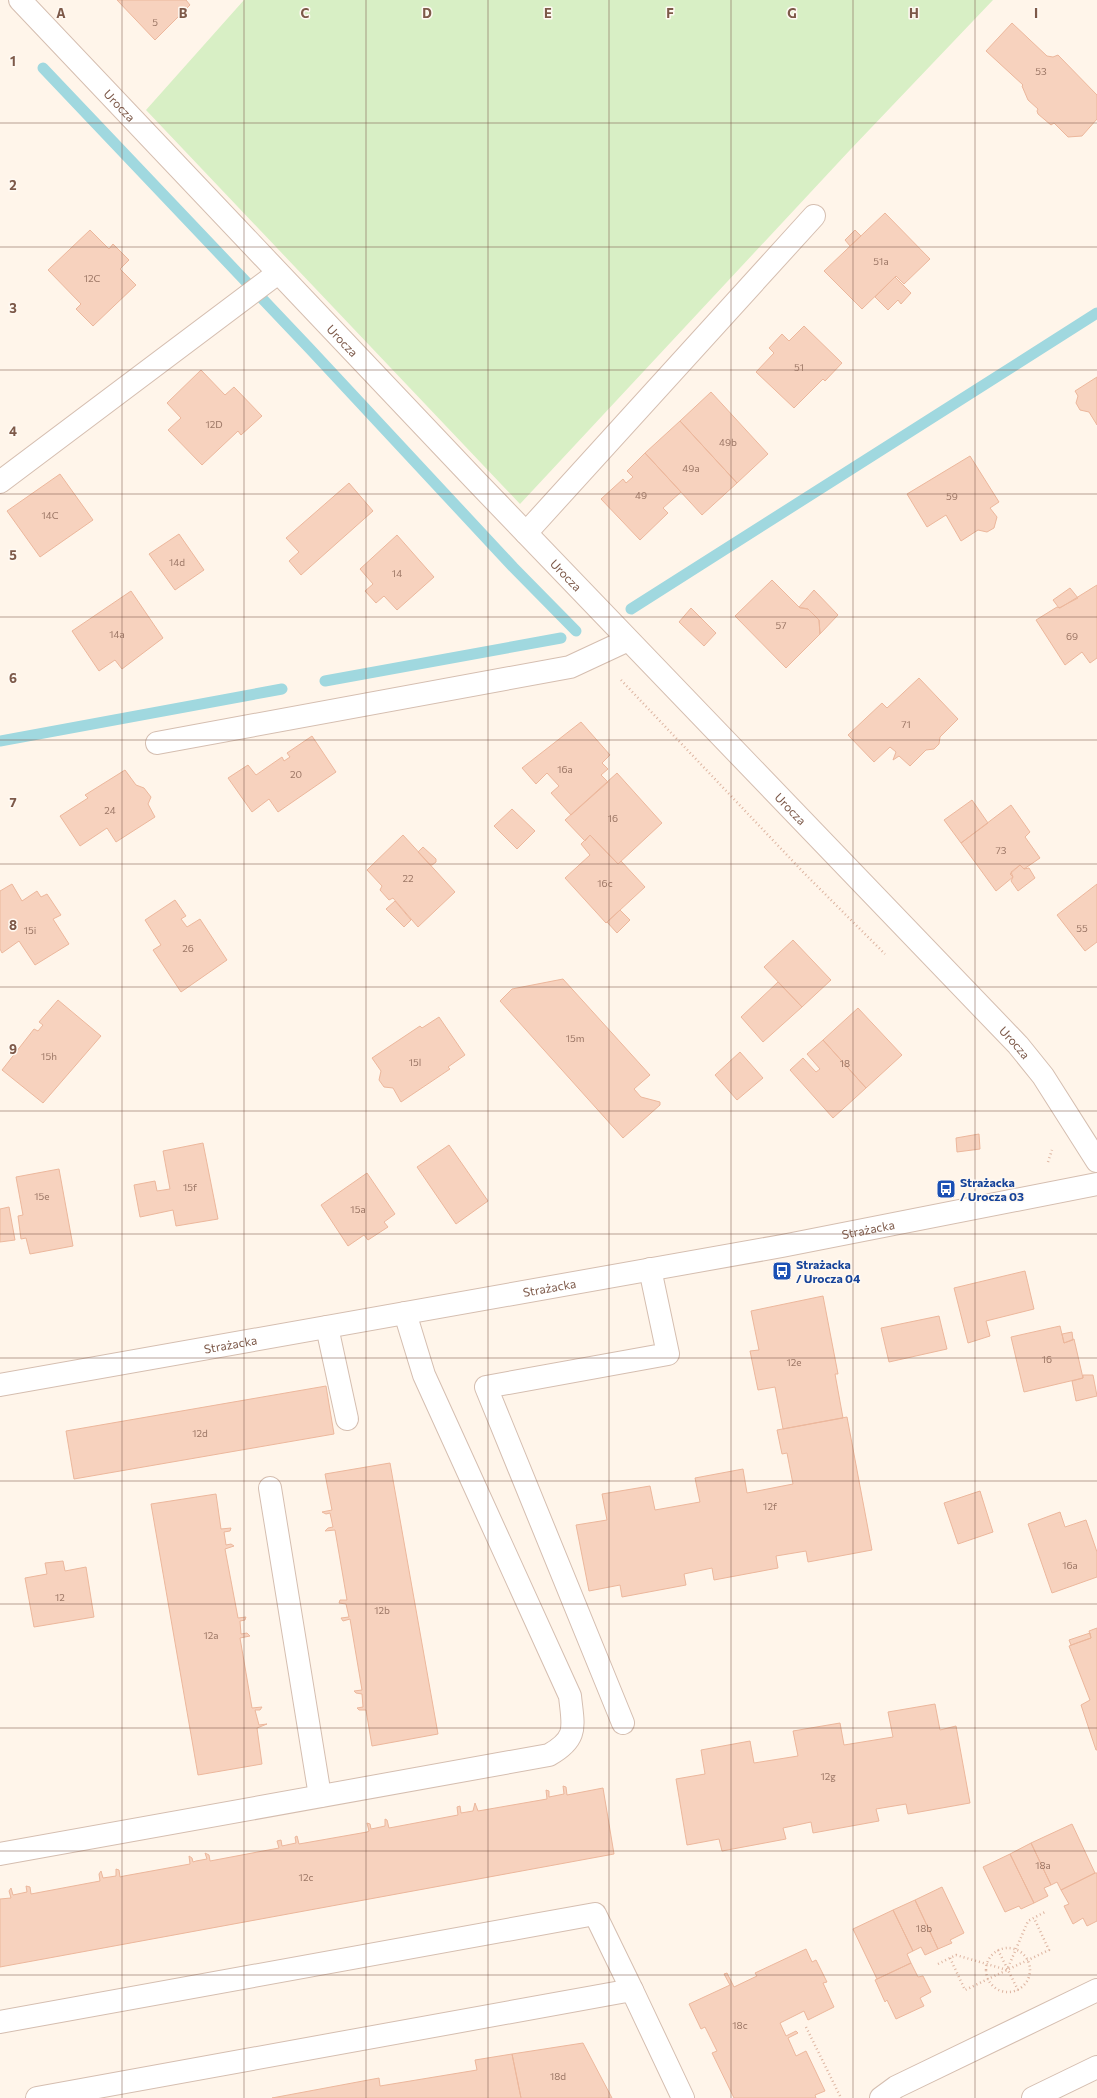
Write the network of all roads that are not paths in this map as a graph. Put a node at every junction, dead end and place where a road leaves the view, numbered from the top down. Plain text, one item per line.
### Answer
1 (20, 0) edge
2 (814, 216) dead end
3 (278, 273) junction
4 (0, 482) edge
5 (526, 533) junction
6 (628, 640) junction
7 (157, 743) dead end
8 (1097, 1161) edge
9 (1097, 1184) edge
10 (650, 1269) junction
11 (405, 1313) junction
12 (327, 1327) junction
13 (0, 1385) edge
14 (347, 1419) dead end
15 (270, 1488) dead end
16 (623, 1723) dead end
17 (320, 1796) junction
18 (0, 1854) edge
19 (632, 1990) junction
20 (1097, 1990) edge
21 (0, 2022) edge
22 (1097, 2067) edge
23 (37, 2098) edge
24 (683, 2098) edge
25 (881, 2098) edge
26 (1033, 2098) edge

1 - 3 street, Urocza
2 - 5 street
3 - 4 street
3 - 5 street, Urocza
5 - 6 street, Urocza
6 - 7 street
6 - 8 street, Urocza
9 - 10 street, Strażacka
10 - 11 street, Strażacka
10 - 16 street
11 - 12 street, Strażacka
11 - 17 street
12 - 13 street, Strażacka
12 - 14 street
15 - 17 street
17 - 18 street
19 - 21 street
19 - 23 street
19 - 24 street
20 - 25 street
22 - 26 street

